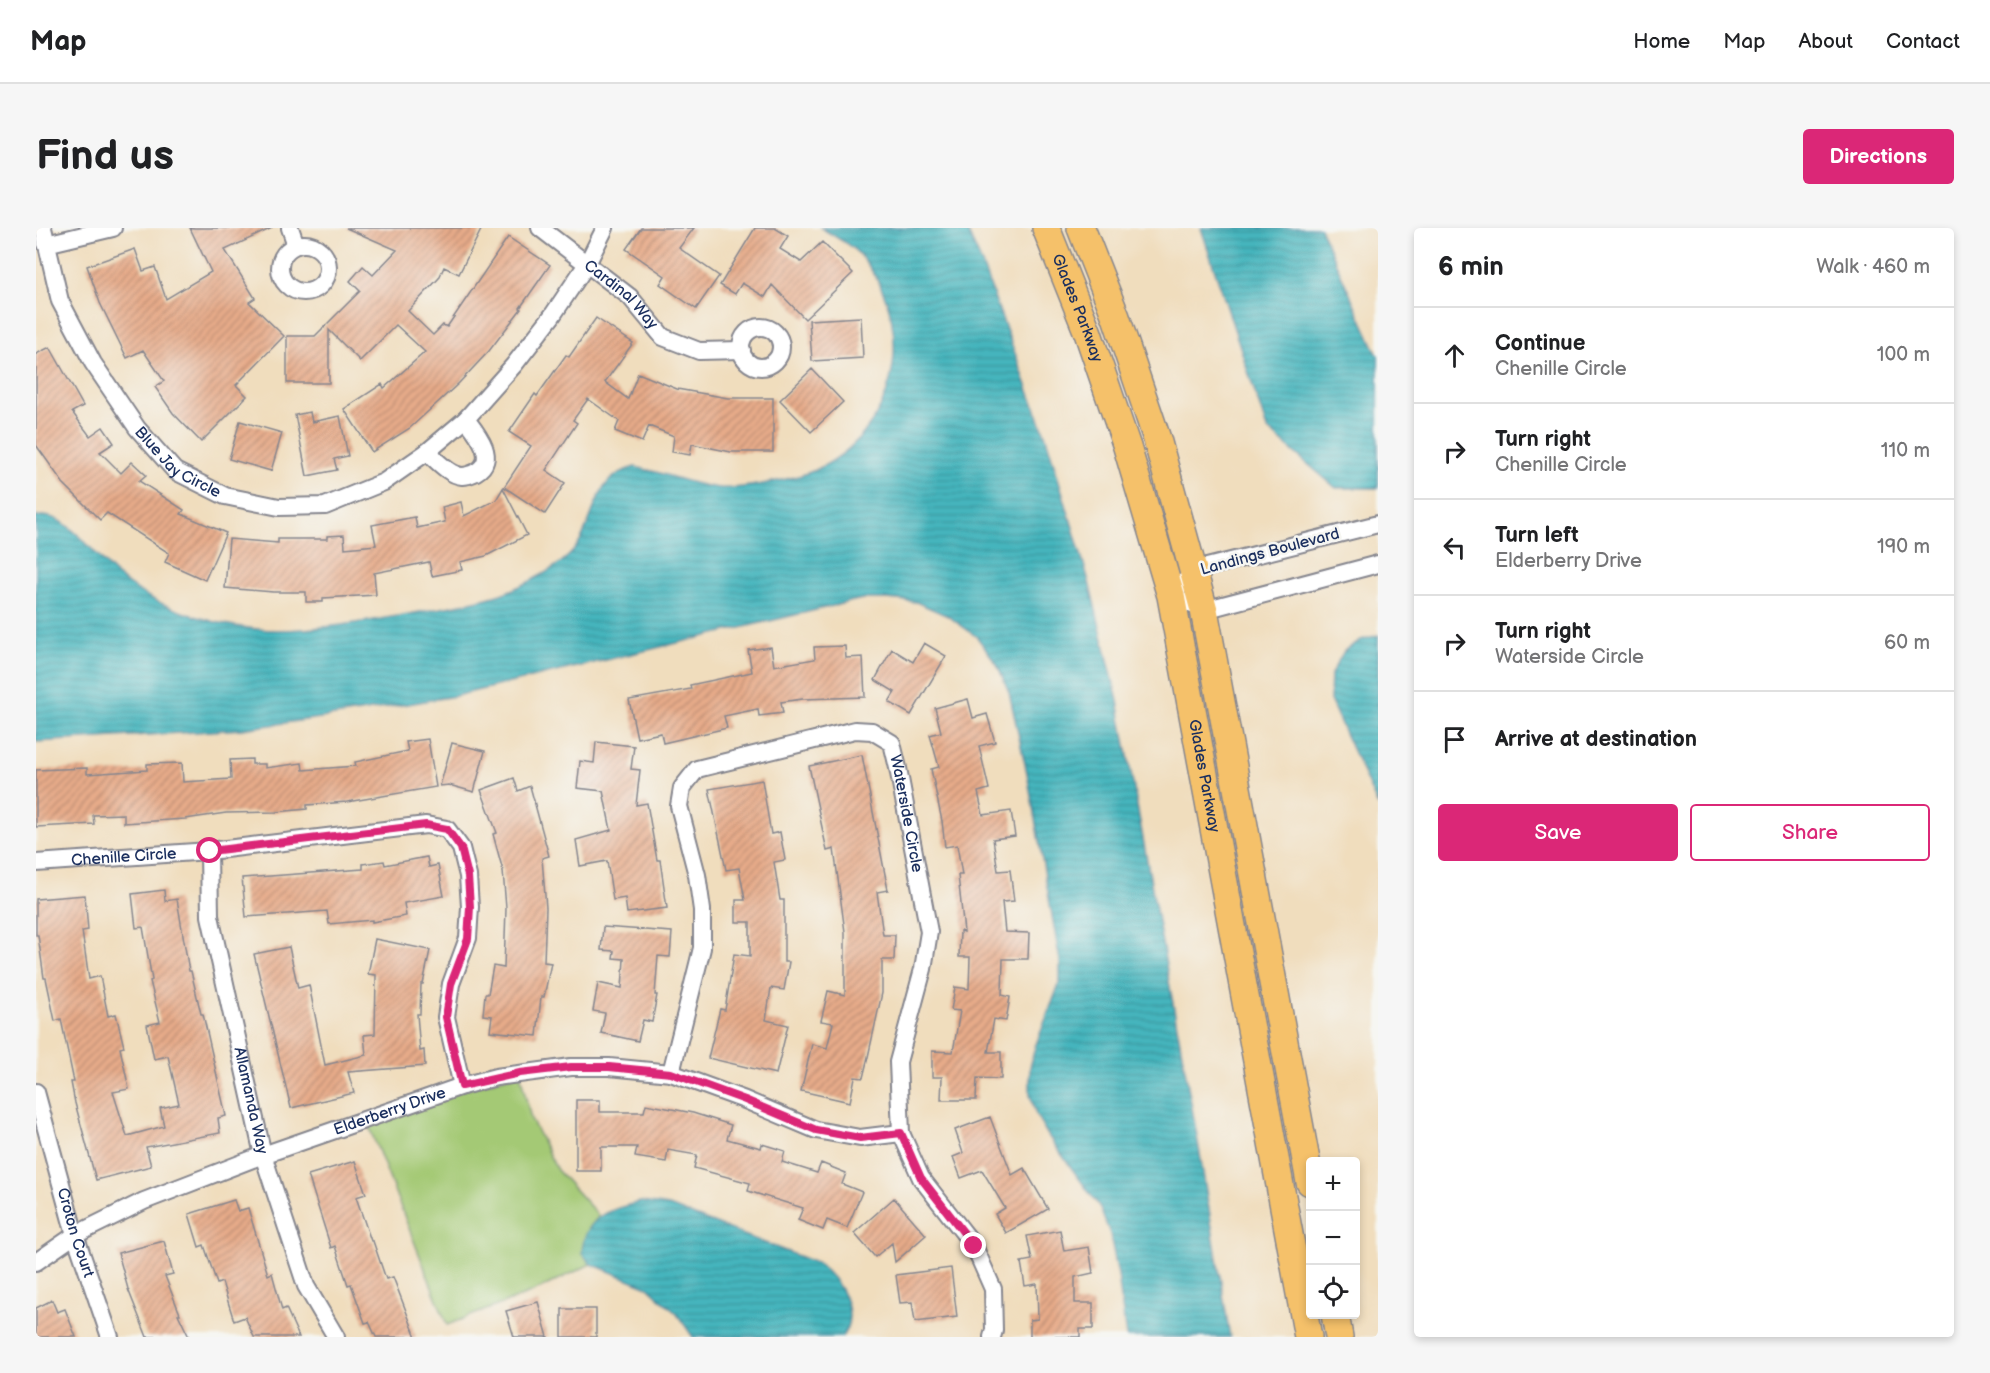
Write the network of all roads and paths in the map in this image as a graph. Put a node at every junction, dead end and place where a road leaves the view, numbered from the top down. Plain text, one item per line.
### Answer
1 (113, 228) edge
2 (290, 228) edge
3 (540, 228) edge
4 (604, 228) edge
5 (1046, 228) edge
6 (1081, 228) edge
7 (45, 236) edge
8 (296, 245) dead end
9 (587, 264) junction
10 (742, 350) dead end
11 (466, 419) junction
12 (427, 452) junction
13 (1378, 524) edge
14 (1378, 564) edge
15 (1194, 570) junction
16 (1171, 597) junction
17 (1204, 610) junction
18 (210, 851) junction
19 (36, 863) edge
20 (671, 1073) junction
21 (462, 1086) junction
22 (36, 1092) edge
23 (901, 1133) junction
24 (263, 1155) junction
25 (1306, 1157) edge
26 (75, 1235) junction
27 (36, 1262) edge
28 (1336, 1319) edge
29 (111, 1337) edge
30 (336, 1337) edge
31 (992, 1337) edge
32 (1308, 1337) edge
33 (1339, 1337) edge

1 - 7 street
2 - 8 street
3 - 9 street, Cardinal Way
4 - 9 street, Blue Jay Circle
5 - 16 main road, Glades Parkway
6 - 15 main road, Glades Parkway
7 - 12 street, Blue Jay Circle
9 - 10 street, Cardinal Way
9 - 11 street, Blue Jay Circle
11 - 12 street, Blue Jay Circle
11 - 12 street
13 - 15 street, Landings Boulevard
14 - 17 street
15 - 16 street, Landings Boulevard
15 - 17 main road, Glades Parkway
16 - 17 street
16 - 32 main road, Glades Parkway
17 - 25 main road, Glades Parkway
18 - 19 street, Chenille Circle
18 - 21 street, Chenille Circle
18 - 24 street, Allamanda Way
20 - 21 street, Elderberry Drive
20 - 23 street, Elderberry Drive
20 - 23 street, Waterside Circle
21 - 24 street, Elderberry Drive
22 - 26 street, Croton Court
23 - 31 street, Waterside Circle
24 - 26 street, Elderberry Drive
24 - 30 street, Allamanda Way
26 - 27 street, Elderberry Drive
26 - 29 street, Croton Court
28 - 33 main road

